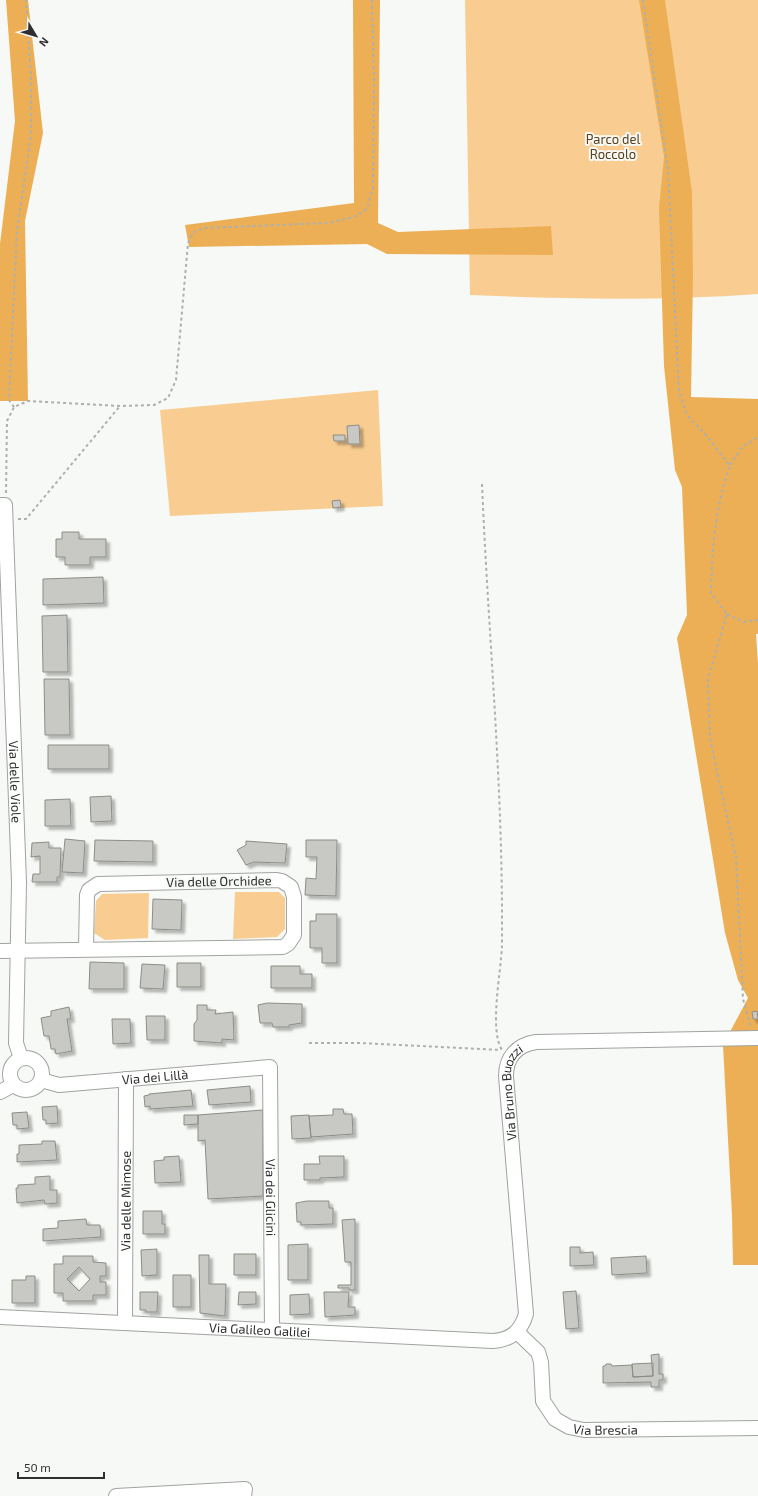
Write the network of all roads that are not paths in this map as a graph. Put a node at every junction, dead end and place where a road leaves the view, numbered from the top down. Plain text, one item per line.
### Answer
1 (3, 505) edge
2 (6, 679) edge
3 (18, 949) junction
4 (86, 949) junction
5 (0, 951) edge
6 (756, 1038) edge
7 (21, 1058) junction
8 (270, 1067) joint
9 (126, 1079) junction
10 (41, 1080) junction
11 (13, 1085) junction
12 (0, 1092) edge
13 (0, 1317) edge
14 (125, 1322) junction
15 (272, 1329) junction
16 (517, 1332) junction
17 (758, 1428) edge
18 (244, 1493) edge
19 (116, 1496) edge

1 - 2 street, Via delle Viole
2 - 3 street, Via delle Viole
3 - 4 street, Via delle Orchidee
3 - 5 street, Via delle Orchidee
3 - 7 street, Via delle Viole
4 - 4 street, Via delle Orchidee
6 - 16 street, Via Bruno Buozzi
7 - 10 street
7 - 11 street
8 - 9 street, Via dei Lillà
8 - 15 street, Via dei Glicini
9 - 10 street, Via dei Lillà
9 - 14 street, Via delle Mimose
10 - 11 street
11 - 12 street
13 - 14 street, Via Galileo Galilei
14 - 15 street, Via Galileo Galilei
15 - 16 street, Via Galileo Galilei
16 - 17 street, Via Brescia
18 - 19 street

